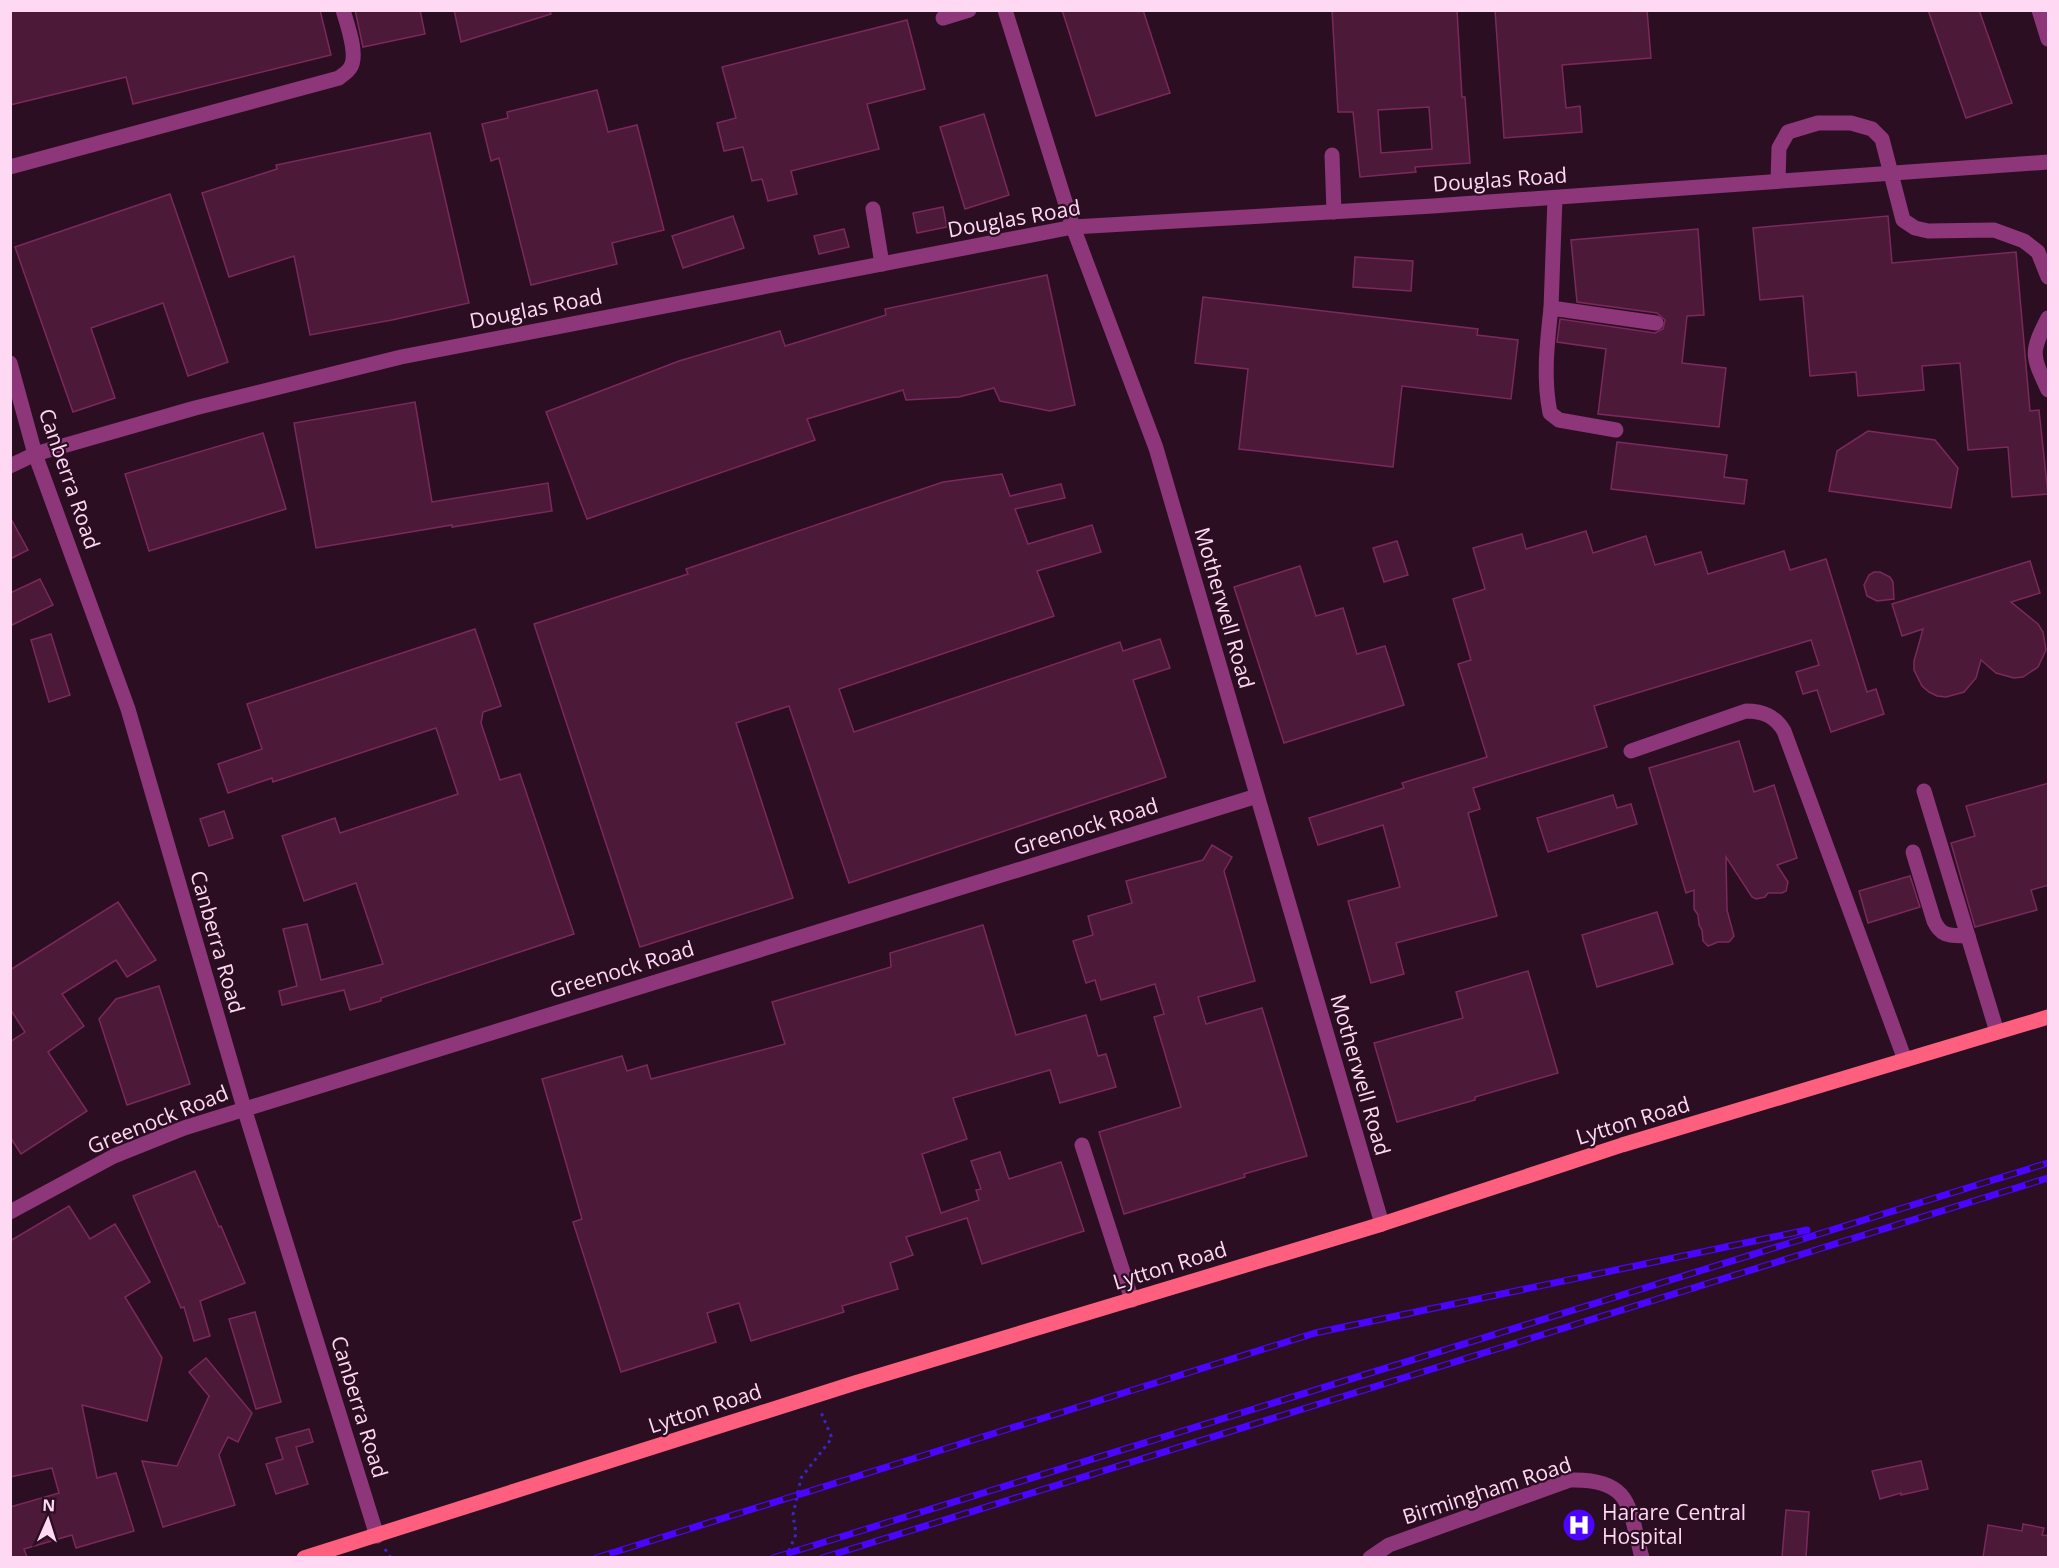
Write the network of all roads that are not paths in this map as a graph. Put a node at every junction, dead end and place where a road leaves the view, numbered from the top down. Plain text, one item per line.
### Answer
1 (343, 10) edge
2 (969, 10) edge
3 (1005, 10) edge
4 (2039, 10) edge
5 (943, 18) dead end
6 (2049, 39) edge
7 (1332, 155) dead end
8 (2049, 162) edge
9 (10, 167) edge
10 (1892, 175) junction
11 (1778, 182) junction
12 (1556, 198) junction
13 (873, 209) dead end
14 (1334, 212) junction
15 (1073, 227) junction
16 (882, 264) junction
17 (2049, 277) edge
18 (1551, 308) junction
19 (2049, 318) edge
20 (1656, 323) dead end
21 (10, 363) edge
22 (2049, 390) edge
23 (1616, 430) dead end
24 (35, 454) junction
25 (10, 466) edge
26 (1631, 751) dead end
27 (1924, 791) dead end
28 (1257, 796) junction
29 (1913, 852) dead end
30 (1968, 936) junction
31 (2049, 1017) edge
32 (1998, 1032) junction
33 (1905, 1060) junction
34 (244, 1108) junction
35 (1082, 1145) dead end
36 (10, 1212) edge
37 (1382, 1224) junction
38 (1132, 1300) junction
39 (377, 1536) junction
40 (303, 1557) edge
41 (1370, 1557) edge
42 (1642, 1557) edge

1 - 9 street
2 - 5 street
3 - 15 street, Motherwell Road
4 - 6 street
7 - 14 street
8 - 10 street, Douglas Road
10 - 11 street, Douglas Road
10 - 11 street
10 - 17 street
11 - 12 street, Douglas Road
12 - 14 street, Douglas Road
12 - 18 street
13 - 16 street
14 - 15 street, Douglas Road
15 - 16 street, Douglas Road
15 - 28 street, Motherwell Road
16 - 24 street, Douglas Road
18 - 20 street
18 - 23 street
19 - 22 street
21 - 24 street, Canberra Road
24 - 25 street, Douglas Road
24 - 34 street, Canberra Road
26 - 33 street
27 - 30 street
28 - 34 street, Greenock Road
28 - 37 street, Motherwell Road
29 - 30 street
30 - 32 street
31 - 32 main road, Lytton Road
32 - 33 main road, Lytton Road
33 - 37 main road, Lytton Road
34 - 36 street, Greenock Road
34 - 39 street, Canberra Road
35 - 38 street
37 - 38 main road, Lytton Road
38 - 39 main road, Lytton Road
39 - 40 main road, Lytton Road
41 - 42 street, Birmingham Road

